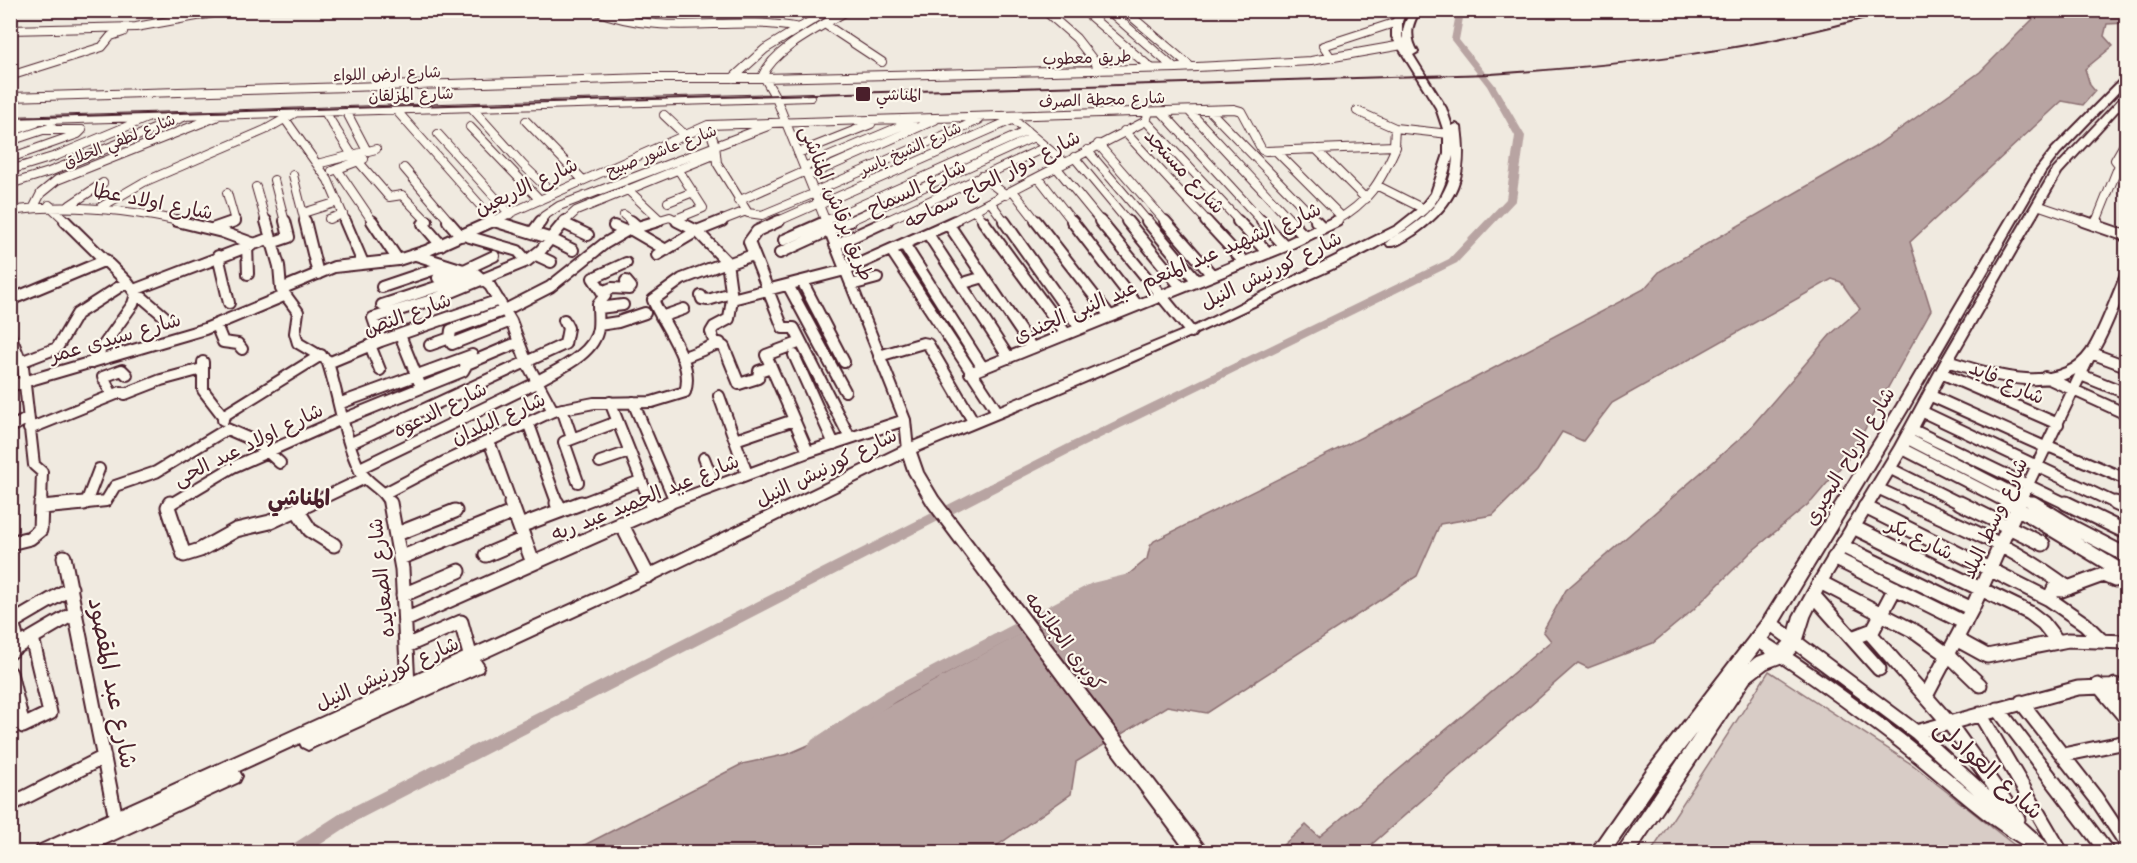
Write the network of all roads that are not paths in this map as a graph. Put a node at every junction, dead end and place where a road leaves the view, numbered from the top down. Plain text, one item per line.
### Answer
1 (230, 10) edge
2 (594, 10) edge
3 (829, 10) edge
4 (848, 10) edge
5 (1044, 10) edge
6 (1083, 10) edge
7 (1108, 10) edge
8 (1124, 10) edge
9 (1402, 10) edge
10 (1417, 10) edge
11 (1397, 22) junction
12 (826, 25) junction
13 (136, 27) junction
14 (800, 28) junction
15 (10, 30) edge
16 (1407, 49) junction
17 (1331, 58) junction
18 (882, 62) dead end
19 (1191, 67) junction
20 (1174, 68) junction
21 (1151, 69) junction
22 (1101, 70) junction
23 (10, 76) edge
24 (737, 78) junction
25 (2125, 82) edge
26 (770, 87) junction
27 (1440, 95) junction
28 (10, 97) edge
29 (811, 97) dead end
30 (2127, 97) edge
31 (471, 107) junction
32 (396, 110) junction
33 (1209, 110) junction
34 (346, 111) junction
35 (1189, 111) junction
36 (1356, 111) dead end
37 (295, 112) junction
38 (325, 112) junction
39 (1162, 112) junction
40 (191, 114) junction
41 (225, 114) junction
42 (664, 115) dead end
43 (153, 116) junction
44 (984, 117) junction
45 (1147, 117) junction
46 (941, 118) junction
47 (1012, 118) junction
48 (71, 119) junction
49 (285, 119) junction
50 (919, 119) junction
51 (43, 120) junction
52 (879, 120) junction
53 (10, 121) edge
54 (526, 121) dead end
55 (781, 123) junction
56 (708, 125) junction
57 (116, 126) dead end
58 (470, 127) dead end
59 (1395, 128) junction
60 (45, 130) junction
61 (1124, 131) junction
62 (10, 132) edge
63 (832, 132) dead end
64 (438, 134) dead end
65 (684, 134) junction
66 (1030, 134) junction
67 (1449, 134) junction
68 (10, 141) edge
69 (2127, 141) edge
70 (1098, 144) junction
71 (1395, 146) junction
72 (1046, 147) junction
73 (1316, 149) junction
74 (716, 150) junction
75 (797, 150) junction
76 (1088, 150) junction
77 (1276, 151) junction
78 (11, 153) edge
79 (363, 155) junction
80 (1074, 157) junction
81 (317, 164) junction
82 (10, 165) edge
83 (1060, 165) junction
84 (404, 168) dead end
85 (337, 169) junction
86 (678, 169) junction
87 (10, 170) edge
88 (806, 171) junction
89 (323, 173) junction
90 (293, 175) dead end
91 (981, 176) junction
92 (1038, 177) junction
93 (274, 180) dead end
94 (583, 180) junction
95 (103, 183) dead end
96 (10, 184) edge
97 (1378, 186) junction
98 (256, 187) dead end
99 (627, 189) junction
100 (693, 192) junction
101 (814, 192) junction
102 (227, 193) dead end
103 (1010, 193) junction
104 (553, 194) junction
105 (1365, 199) junction
106 (540, 200) junction
107 (738, 201) junction
108 (338, 202) junction
109 (668, 202) dead end
110 (991, 203) junction
111 (819, 204) junction
112 (49, 205) junction
113 (69, 205) junction
114 (2037, 205) junction
115 (34, 207) junction
116 (101, 207) junction
117 (1424, 209) junction
118 (11, 210) edge
119 (746, 211) junction
120 (976, 212) junction
121 (303, 213) junction
122 (343, 214) junction
123 (510, 214) junction
124 (624, 215) dead end
125 (1342, 217) junction
126 (10, 218) edge
127 (329, 219) dead end
128 (676, 219) junction
129 (660, 220) junction
130 (494, 221) junction
131 (563, 223) junction
132 (949, 225) junction
133 (2095, 225) junction
134 (614, 226) dead end
135 (827, 226) junction
136 (1413, 226) junction
137 (1323, 228) junction
138 (631, 229) junction
139 (212, 230) junction
140 (697, 231) junction
141 (532, 233) junction
142 (928, 234) junction
143 (588, 235) dead end
144 (462, 236) junction
145 (2127, 236) edge
146 (1305, 237) junction
147 (551, 239) junction
148 (784, 240) dead end
149 (271, 241) junction
150 (250, 244) junction
151 (904, 244) junction
152 (441, 245) junction
153 (835, 245) junction
154 (1285, 246) junction
155 (573, 250) dead end
156 (891, 250) junction
157 (780, 253) dead end
158 (1268, 253) junction
159 (416, 255) junction
160 (536, 255) junction
161 (753, 255) junction
162 (218, 256) junction
163 (494, 256) dead end
164 (106, 260) junction
165 (398, 260) junction
166 (528, 261) junction
167 (550, 262) dead end
168 (1244, 262) junction
169 (363, 263) junction
170 (626, 263) dead end
171 (727, 263) junction
172 (447, 265) junction
173 (463, 270) junction
174 (845, 270) junction
175 (796, 272) dead end
176 (248, 274) dead end
177 (318, 274) junction
178 (1212, 275) junction
179 (2127, 276) edge
180 (481, 277) junction
181 (984, 277) junction
182 (438, 278) dead end
183 (877, 278) dead end
184 (626, 281) dead end
185 (1197, 281) junction
186 (127, 282) junction
187 (801, 282) junction
188 (967, 282) dead end
189 (788, 285) junction
190 (851, 285) junction
191 (382, 287) dead end
192 (1181, 287) junction
193 (767, 290) junction
194 (646, 291) dead end
195 (283, 292) junction
196 (602, 292) junction
197 (135, 294) junction
198 (1161, 295) junction
199 (701, 296) dead end
200 (732, 296) junction
201 (2122, 298) edge
202 (10, 300) edge
203 (499, 300) junction
204 (653, 300) junction
205 (230, 303) dead end
206 (382, 305) dead end
207 (623, 305) dead end
208 (1137, 305) junction
209 (599, 308) junction
210 (684, 309) dead end
211 (505, 310) junction
212 (645, 313) dead end
213 (164, 316) dead end
214 (1110, 316) junction
215 (661, 317) junction
216 (564, 320) dead end
217 (512, 321) junction
218 (216, 325) junction
219 (598, 325) junction
220 (1080, 328) junction
221 (1191, 332) junction
222 (1066, 334) junction
223 (10, 335) edge
224 (400, 335) junction
225 (381, 341) junction
226 (519, 342) junction
227 (801, 342) junction
228 (1178, 342) junction
229 (720, 343) junction
230 (370, 345) junction
231 (430, 345) dead end
232 (454, 346) dead end
233 (1032, 348) junction
234 (242, 349) dead end
235 (2091, 352) junction
236 (472, 355) dead end
237 (794, 355) dead end
238 (879, 356) junction
239 (682, 358) junction
240 (1009, 358) junction
241 (325, 359) junction
242 (15, 360) edge
243 (844, 362) dead end
244 (91, 363) junction
245 (527, 363) junction
246 (2127, 366) edge
247 (771, 367) junction
248 (1944, 367) junction
249 (982, 368) junction
250 (380, 370) dead end
251 (970, 373) junction
252 (127, 375) dead end
253 (416, 375) junction
254 (2081, 375) junction
255 (2045, 377) junction
256 (24, 381) junction
257 (536, 382) junction
258 (10, 386) edge
259 (422, 387) junction
260 (845, 391) dead end
261 (2073, 392) junction
262 (2127, 393) edge
263 (112, 395) junction
264 (1049, 395) junction
265 (1929, 395) junction
266 (719, 396) dead end
267 (610, 402) junction
268 (633, 402) junction
269 (341, 403) junction
270 (558, 410) junction
271 (997, 411) junction
272 (1921, 411) junction
273 (2127, 414) edge
274 (223, 416) junction
275 (344, 418) junction
276 (794, 420) junction
277 (905, 420) junction
278 (973, 421) junction
279 (528, 422) junction
280 (617, 422) junction
281 (28, 424) junction
282 (2058, 424) junction
283 (10, 428) edge
284 (227, 429) junction
285 (439, 430) junction
286 (421, 431) dead end
287 (572, 438) junction
288 (850, 438) junction
289 (1906, 438) junction
290 (735, 440) junction
291 (489, 441) junction
292 (351, 442) junction
293 (834, 444) junction
294 (2047, 447) junction
295 (270, 449) junction
296 (629, 452) junction
297 (808, 452) junction
298 (909, 454) junction
299 (704, 458) dead end
300 (600, 462) dead end
301 (280, 463) dead end
302 (2038, 466) junction
303 (1889, 468) junction
304 (99, 469) dead end
305 (363, 473) junction
306 (747, 474) junction
307 (2127, 479) edge
308 (640, 481) junction
309 (578, 482) dead end
310 (2028, 484) junction
311 (715, 486) junction
312 (1877, 488) junction
313 (385, 493) junction
314 (675, 501) junction
315 (2020, 501) junction
316 (86, 503) junction
317 (169, 503) joint
318 (42, 507) junction
319 (1865, 507) junction
320 (2127, 508) edge
321 (653, 509) junction
322 (297, 510) junction
323 (2080, 510) junction
324 (456, 511) dead end
325 (560, 511) junction
326 (514, 512) junction
327 (621, 523) junction
328 (520, 526) junction
329 (1853, 527) junction
330 (2008, 527) junction
331 (2069, 532) junction
332 (2127, 532) edge
333 (397, 534) junction
334 (524, 539) junction
335 (10, 543) edge
336 (2043, 544) dead end
337 (334, 545) dead end
338 (2000, 546) junction
339 (1838, 552) junction
340 (486, 555) dead end
341 (2127, 555) edge
342 (64, 557) dead end
343 (400, 558) junction
344 (533, 562) junction
345 (1990, 568) junction
346 (459, 571) dead end
347 (2126, 572) edge
348 (648, 576) junction
349 (71, 588) junction
350 (1895, 588) junction
351 (2068, 588) junction
352 (1816, 589) junction
353 (1981, 589) junction
354 (403, 595) junction
355 (2049, 599) junction
356 (1972, 609) junction
357 (76, 612) junction
358 (1882, 614) junction
359 (405, 620) junction
360 (1770, 622) junction
361 (1965, 623) junction
362 (12, 631) edge
363 (1869, 632) junction
364 (32, 638) junction
365 (1852, 638) junction
366 (1756, 639) junction
367 (1956, 639) junction
368 (1795, 640) junction
369 (2101, 640) junction
370 (2058, 642) junction
371 (2127, 642) edge
372 (406, 646) junction
373 (1948, 654) junction
374 (1782, 656) junction
375 (471, 658) junction
376 (1879, 669) dead end
377 (10, 672) edge
378 (1980, 685) dead end
379 (2121, 685) edge
380 (408, 686) junction
381 (2098, 686) junction
382 (1926, 696) junction
383 (2127, 698) edge
384 (2021, 702) junction
385 (373, 707) junction
386 (1998, 709) junction
387 (1980, 714) junction
388 (2127, 718) edge
389 (1949, 723) junction
390 (1916, 732) junction
391 (2127, 742) edge
392 (2063, 755) junction
393 (104, 757) junction
394 (10, 805) edge
395 (117, 819) junction
396 (2026, 831) junction
397 (2127, 843) edge
398 (2043, 850) edge
399 (44, 852) edge
400 (69, 852) edge
401 (1198, 852) edge
402 (1600, 852) edge
403 (1625, 852) edge
404 (2061, 852) edge
405 (2107, 852) edge

1 - 13 street
2 - 14 street
3 - 14 street
4 - 12 street
5 - 22 street
6 - 21 street
7 - 20 street
8 - 19 street
9 - 11 main road
10 - 16 main road
11 - 16 main road, شارع كورنيش النيل
11 - 17 street
12 - 18 street
12 - 26 street
13 - 15 street
13 - 23 street
14 - 24 street
16 - 17 street, طريق معطوب
16 - 27 main road, شارع كورنيش النيل
17 - 19 street, طريق معطوب
19 - 20 street, طريق معطوب
20 - 21 street, طريق معطوب
21 - 22 street, طريق معطوب
22 - 26 street, طريق معطوب
24 - 26 street, شارع ارض اللواء
24 - 28 street, شارع ارض اللواء
25 - 360 main road, شارع الرياح البحيرى
26 - 29 street, شارع المزلقان
26 - 31 street, شارع المزلقان
26 - 55 street, طريق برقاش, المناشى
27 - 67 main road, شارع كورنيش النيل
27 - 136 main road, شارع كورنيش النيل
30 - 114 main road, شارع الرياح البحيرى
31 - 32 street, شارع المزلقان
31 - 104 street
32 - 34 street, شارع المزلقان
32 - 130 street
33 - 35 street, شارع محطة الصرف
33 - 77 street, شارع محطة الصرف
33 - 137 street
34 - 38 street, شارع المزلقان
34 - 79 street
35 - 39 street, شارع محطة الصرف
35 - 146 street
36 - 59 street
37 - 38 street, شارع المزلقان
37 - 41 street, شارع المزلقان
37 - 49 street
38 - 79 street
39 - 45 street, شارع محطة الصرف
39 - 154 street
40 - 41 street, شارع المزلقان
40 - 43 street, شارع المزلقان
40 - 96 street
41 - 115 street, شارع لطفي الحلاق
42 - 65 street
43 - 48 street, شارع المزلقان
43 - 87 street
44 - 46 street, شارع محطة الصرف
44 - 47 street, شارع محطة الصرف
44 - 101 street
45 - 47 street, شارع محطة الصرف
45 - 61 street, شارع دوار الحاج سماحه
45 - 158 street
46 - 50 street, شارع محطة الصرف
46 - 88 street
47 - 66 street
47 - 111 street, شارع الشيخ ياسر
48 - 51 street, شارع المزلقان
48 - 60 street
49 - 81 street
49 - 116 street
50 - 52 street, شارع محطة الصرف
50 - 88 street
51 - 53 street, شارع المزلقان
51 - 62 street
52 - 55 street, شارع محطة الصرف
52 - 75 street
54 - 94 street
55 - 56 street, شارع الاربعين
55 - 74 street, شارع عاشور صبيح
55 - 75 street, طريق برقاش, المناشى
56 - 65 street, شارع الاربعين
56 - 74 street
57 - 82 street
58 - 106 street
59 - 67 street
59 - 71 street, شارع الشهيد عبد المنعم عبد النبى الجندى
60 - 68 street
60 - 78 street
61 - 70 street, شارع دوار الحاج سماحه
61 - 168 street, شارع مستجد
63 - 75 street
64 - 123 street
65 - 94 street, شارع الاربعين
66 - 72 street
66 - 135 street
67 - 117 main road, شارع كورنيش النيل
69 - 133 street
70 - 76 street, شارع دوار الحاج سماحه
70 - 178 street
71 - 73 street
71 - 97 street, شارع الشهيد عبد المنعم عبد النبى الجندى
72 - 83 street
72 - 91 street, شارع السماح
73 - 77 street
73 - 105 street
74 - 86 street
74 - 107 street
74 - 141 street, شارع عاشور صبيح
75 - 88 street, طريق برقاش, المناشى
76 - 80 street, شارع دوار الحاج سماحه
76 - 185 street
77 - 125 street
79 - 81 street
79 - 85 street
79 - 152 street
80 - 83 street, شارع دوار الحاج سماحه
80 - 192 street
81 - 89 street
83 - 92 street, شارع دوار الحاج سماحه
83 - 198 street
84 - 144 street
85 - 89 street
85 - 165 street
86 - 99 street
86 - 100 street
88 - 101 street, طريق برقاش, المناشى
88 - 107 street
89 - 108 street
90 - 121 street
91 - 103 street
91 - 153 street, شارع السماح
92 - 103 street, شارع دوار الحاج سماحه
92 - 208 street
93 - 149 street
94 - 104 street, شارع الاربعين
95 - 113 street
97 - 105 street, شارع الشهيد عبد المنعم عبد النبى الجندى
97 - 117 street
98 - 149 street
99 - 129 street
99 - 131 street
100 - 109 street
100 - 128 street
101 - 111 street, طريق برقاش, المناشى
101 - 119 street
102 - 139 street
103 - 110 street, شارع دوار الحاج سماحه
103 - 214 street
104 - 106 street, شارع الاربعين
105 - 125 street, شارع الشهيد عبد المنعم عبد النبى الجندى
106 - 123 street, شارع الاربعين
107 - 119 street
108 - 121 street
108 - 122 street
110 - 120 street, شارع دوار الحاج سماحه
110 - 220 street
111 - 135 street, طريق برقاش, المناشى
111 - 161 street, شارع الشيخ ياسر
112 - 113 street, شارع اولاد عطا
112 - 115 street, شارع اولاد عطا
112 - 164 street
113 - 116 street, شارع اولاد عطا
114 - 133 street
114 - 248 main road, شارع الرياح البحيرى
115 - 118 street, شارع اولاد عطا
116 - 139 street, شارع اولاد عطا
117 - 136 main road, شارع كورنيش النيل
118 - 126 street
119 - 140 street
120 - 132 street, شارع دوار الحاج سماحه
120 - 222 street
121 - 177 street
122 - 127 street
122 - 169 street
123 - 130 street, شارع الاربعين
124 - 138 street
125 - 137 street, شارع الشهيد عبد المنعم عبد النبى الجندى
128 - 129 street
128 - 140 street
129 - 138 street
130 - 141 street
130 - 144 street, شارع الاربعين
131 - 143 street
131 - 147 street
132 - 142 street, شارع دوار الحاج سماحه
132 - 181 street
133 - 145 street
134 - 138 street
135 - 148 street
135 - 153 street, طريق برقاش, المناشى
135 - 157 street
136 - 221 main road, شارع كورنيش النيل
136 - 228 main road, شارع كورنيش النيل
137 - 146 street, شارع الشهيد عبد المنعم عبد النبى الجندى
138 - 140 street
138 - 211 street
139 - 150 street, شارع اولاد عطا
140 - 171 street
141 - 147 street
142 - 151 street, شارع دوار الحاج سماحه
142 - 240 street
144 - 152 street, شارع الاربعين
144 - 166 street
146 - 154 street, شارع الشهيد عبد المنعم عبد النبى الجندى
147 - 155 street
147 - 160 street
149 - 150 street
149 - 195 street
150 - 162 street
150 - 176 street
151 - 156 street, شارع دوار الحاج سماحه
151 - 249 street
152 - 159 street, شارع الاربعين
153 - 174 street, طريق برقاش, المناشى
154 - 158 street, شارع الشهيد عبد المنعم عبد النبى الجندى
156 - 174 street, شارع دوار الحاج سماحه
156 - 251 street
158 - 168 street, شارع الشهيد عبد المنعم عبد النبى الجندى
159 - 165 street, شارع الاربعين
159 - 172 street
160 - 166 street
160 - 167 street
161 - 171 street
161 - 193 street
162 - 197 street
162 - 205 street
163 - 173 street
164 - 186 street
164 - 202 street
165 - 169 street, شارع الاربعين
166 - 180 street
168 - 178 street, شارع الشهيد عبد المنعم عبد النبى الجندى
169 - 177 street, شارع الاربعين
170 - 196 street
171 - 200 street
171 - 204 street
172 - 173 street
172 - 191 street
173 - 180 street
173 - 182 street
174 - 187 street, شارع دوار الحاج سماحه
174 - 190 street, طريق برقاش, المناشى
175 - 187 street
177 - 195 street, شارع الاربعين
178 - 185 street, شارع الشهيد عبد المنعم عبد النبى الجندى
179 - 201 street, شارع وسط البلد
180 - 203 street
180 - 206 street
180 - 225 street
181 - 188 street
181 - 233 street
183 - 190 street
184 - 196 street
185 - 192 street, شارع الشهيد عبد المنعم عبد النبى الجندى
186 - 197 street
186 - 242 street
187 - 189 street, شارع دوار الحاج سماحه
187 - 243 street
189 - 193 street, شارع دوار الحاج سماحه
189 - 260 street
190 - 238 street, طريق برقاش, المناشى
192 - 198 street, شارع الشهيد عبد المنعم عبد النبى الجندى
193 - 200 street, شارع دوار الحاج سماحه
193 - 227 street
194 - 204 street
195 - 218 street, شارع سيدى عمر
195 - 241 street
196 - 209 street
197 - 213 street
197 - 244 street
198 - 208 street, شارع الشهيد عبد المنعم عبد النبى الجندى
198 - 221 street
199 - 200 street, شارع دوار الحاج سماحه
200 - 229 street
201 - 235 street, شارع وسط البلد
203 - 211 street
203 - 224 street, شارع النص
204 - 215 street
207 - 209 street
208 - 214 street, شارع الشهيد عبد المنعم عبد النبى الجندى
209 - 219 street
210 - 215 street
211 - 217 street
211 - 231 street
212 - 219 street
214 - 220 street, شارع الشهيد عبد المنعم عبد النبى الجندى
215 - 239 street
216 - 245 street
217 - 226 street
217 - 232 street
218 - 234 street
218 - 244 street, شارع سيدى عمر
219 - 257 street, شارع الدعوه
220 - 222 street, شارع الشهيد عبد المنعم عبد النبى الجندى
221 - 228 main road, شارع كورنيش النيل
222 - 233 street, شارع الشهيد عبد المنعم عبد النبى الجندى
223 - 242 street
224 - 225 street, شارع النص
224 - 253 street
225 - 230 street, شارع النص
226 - 245 street
226 - 259 street, شارع اولاد عبد الحى
227 - 247 street
227 - 288 street
228 - 264 main road, شارع كورنيش النيل
229 - 239 street
229 - 247 street
230 - 241 street, شارع النص
230 - 250 street
233 - 240 street, شارع الشهيد عبد المنعم عبد النبى الجندى
235 - 246 street
235 - 254 street, شارع وسط البلد
235 - 255 street
236 - 253 street
237 - 293 street
238 - 277 street, طريق برقاش, المناشى
238 - 278 street
239 - 268 street, شارع البلدان
240 - 249 street, شارع الشهيد عبد المنعم عبد النبى الجندى
241 - 269 street
241 - 274 street, شارع النص
242 - 256 street
244 - 256 street, شارع سيدى عمر
245 - 257 street
245 - 292 street
247 - 276 street
248 - 255 street
248 - 265 main road, شارع الرياح البحيرى
248 - 282 street, شارع فايد
249 - 251 street, شارع الشهيد عبد المنعم عبد النبى الجندى
251 - 271 street
252 - 263 street
253 - 259 street
253 - 269 street
254 - 261 street, شارع وسط البلد
254 - 262 street
255 - 261 street
256 - 258 street, شارع سيدى عمر
256 - 281 street
257 - 270 street
257 - 285 street, شارع الدعوه
259 - 275 street, شارع اولاد عبد الحى
261 - 273 street
261 - 282 street, شارع وسط البلد
263 - 274 street
263 - 281 street
264 - 271 main road, شارع كورنيش النيل
264 - 298 main road, شارع كورنيش النيل
265 - 272 main road, شارع الرياح البحيرى
265 - 294 street
266 - 290 street
267 - 268 street, شارع البلدان
267 - 270 street, شارع البلدان
267 - 280 street
268 - 314 street
269 - 275 street
270 - 279 street, شارع البلدان
270 - 287 street
271 - 278 main road, شارع كورنيش النيل
272 - 289 main road, شارع الرياح البحيرى
272 - 302 street
274 - 284 street
275 - 292 street
275 - 295 street, شارع اولاد عبد الحى
276 - 290 street
276 - 297 street
277 - 288 street, شارع عبد الحميد عبد ربه
277 - 298 street, طريق برقاش, المناشى
278 - 298 main road, شارع كورنيش النيل
279 - 291 street, شارع البلدان
279 - 325 street
280 - 287 street
280 - 296 street
281 - 283 street
281 - 318 street
282 - 294 street, شارع وسط البلد
284 - 295 street
284 - 316 street
285 - 286 street
285 - 305 street, شارع الدعوه
287 - 309 street
288 - 293 street, شارع عبد الحميد عبد ربه
289 - 303 main road, شارع الرياح البحيرى
289 - 310 street
289 - 315 street
290 - 306 street
291 - 313 street, شارع البلدان
291 - 326 street
292 - 305 street
293 - 297 street, شارع عبد الحميد عبد ربه
294 - 302 street, شارع وسط البلد
294 - 307 street
295 - 301 street
295 - 317 street, شارع اولاد عبد الحى
296 - 300 street
296 - 308 street
297 - 306 street, شارع عبد الحميد عبد ربه
298 - 348 main road, شارع كورنيش النيل
298 - 385 main road, شارع كورنيش النيل
298 - 401 main road, كوبرى الجلاتمه
299 - 311 street
302 - 310 street, شارع وسط البلد
302 - 320 street
303 - 312 main road, شارع الرياح البحيرى
303 - 330 street
304 - 316 street
305 - 313 street, شارع الصعايده
305 - 322 street, شارع الدعوه
306 - 311 street, شارع عبد الحميد عبد ربه
308 - 321 street
308 - 325 street
310 - 315 street, شارع وسط البلد
310 - 323 street
311 - 314 street, شارع عبد الحميد عبد ربه
312 - 319 main road, شارع الرياح البحيرى
312 - 338 street
313 - 333 street, شارع الصعايده
314 - 321 street, شارع عبد الحميد عبد ربه
315 - 330 street, شارع وسط البلد
315 - 331 street
316 - 318 street
317 - 322 street, شارع الدعوه
318 - 335 street
319 - 329 main road, شارع الرياح البحيرى
319 - 345 street
321 - 327 street, شارع عبد الحميد عبد ربه
322 - 337 street
323 - 331 street
323 - 332 street
324 - 333 street
325 - 328 street
326 - 328 street
326 - 343 street
327 - 344 street, شارع عبد الحميد عبد ربه
327 - 348 street
328 - 334 street
329 - 339 main road, شارع الرياح البحيرى
329 - 353 street, شارع بكر
330 - 336 street
330 - 338 street, شارع وسط البلد
331 - 341 street
331 - 347 street
333 - 343 street, شارع الصعايده
334 - 340 street
334 - 344 street
338 - 345 street, شارع وسط البلد
338 - 351 street
339 - 350 street
339 - 352 main road, شارع الرياح البحيرى
339 - 356 street
342 - 349 street, شارع عبد المقصود
343 - 354 street, شارع الصعايده
344 - 359 street, شارع عبد الحميد عبد ربه
345 - 353 street, شارع وسط البلد
345 - 355 street
346 - 354 street
347 - 351 street
348 - 375 main road, شارع كورنيش النيل
349 - 357 street, شارع عبد المقصود
349 - 362 street
350 - 358 street
350 - 361 street
351 - 355 street
352 - 358 street
352 - 365 street
352 - 368 main road, شارع الرياح البحيرى
353 - 356 street, شارع وسط البلد
353 - 370 street, شارع بكر
354 - 359 street, شارع الصعايده
355 - 369 street
356 - 361 street, شارع وسط البلد
357 - 364 street
357 - 393 street, شارع عبد المقصود
358 - 363 street
358 - 373 street
359 - 372 street, شارع الصعايده
360 - 366 main road, شارع الرياح البحيرى
360 - 368 street, شارع العوادلى
361 - 367 street, شارع وسط البلد
362 - 364 street
363 - 365 street
363 - 382 street
364 - 377 street
365 - 376 street
366 - 374 street, شارع العوادلى
366 - 402 main road, شارع الرياح البحيرى
367 - 370 street
367 - 373 street, شارع وسط البلد
368 - 374 main road, شارع الرياح البحيرى
368 - 390 street, شارع العوادلى
369 - 370 street
369 - 371 street
372 - 375 street
372 - 380 street, شارع الصعايده
373 - 378 street
373 - 382 street, شارع وسط البلد
374 - 398 street, شارع العوادلى
374 - 403 main road, شارع الرياح البحيرى
375 - 380 main road, شارع كورنيش النيل
379 - 381 street
379 - 383 street
380 - 385 main road, شارع كورنيش النيل
381 - 384 street
381 - 388 street
382 - 389 street
384 - 386 street
384 - 392 street
385 - 395 main road, شارع كورنيش النيل
385 - 400 main road, شارع كورنيش النيل
386 - 387 street
386 - 405 street
387 - 389 street
387 - 404 street
389 - 390 street
389 - 396 street
390 - 396 street, شارع العوادلى
391 - 392 street
392 - 397 street
393 - 394 street
393 - 395 street, شارع عبد المقصود
395 - 399 main road, شارع كورنيش النيل
396 - 398 street, شارع العوادلى

